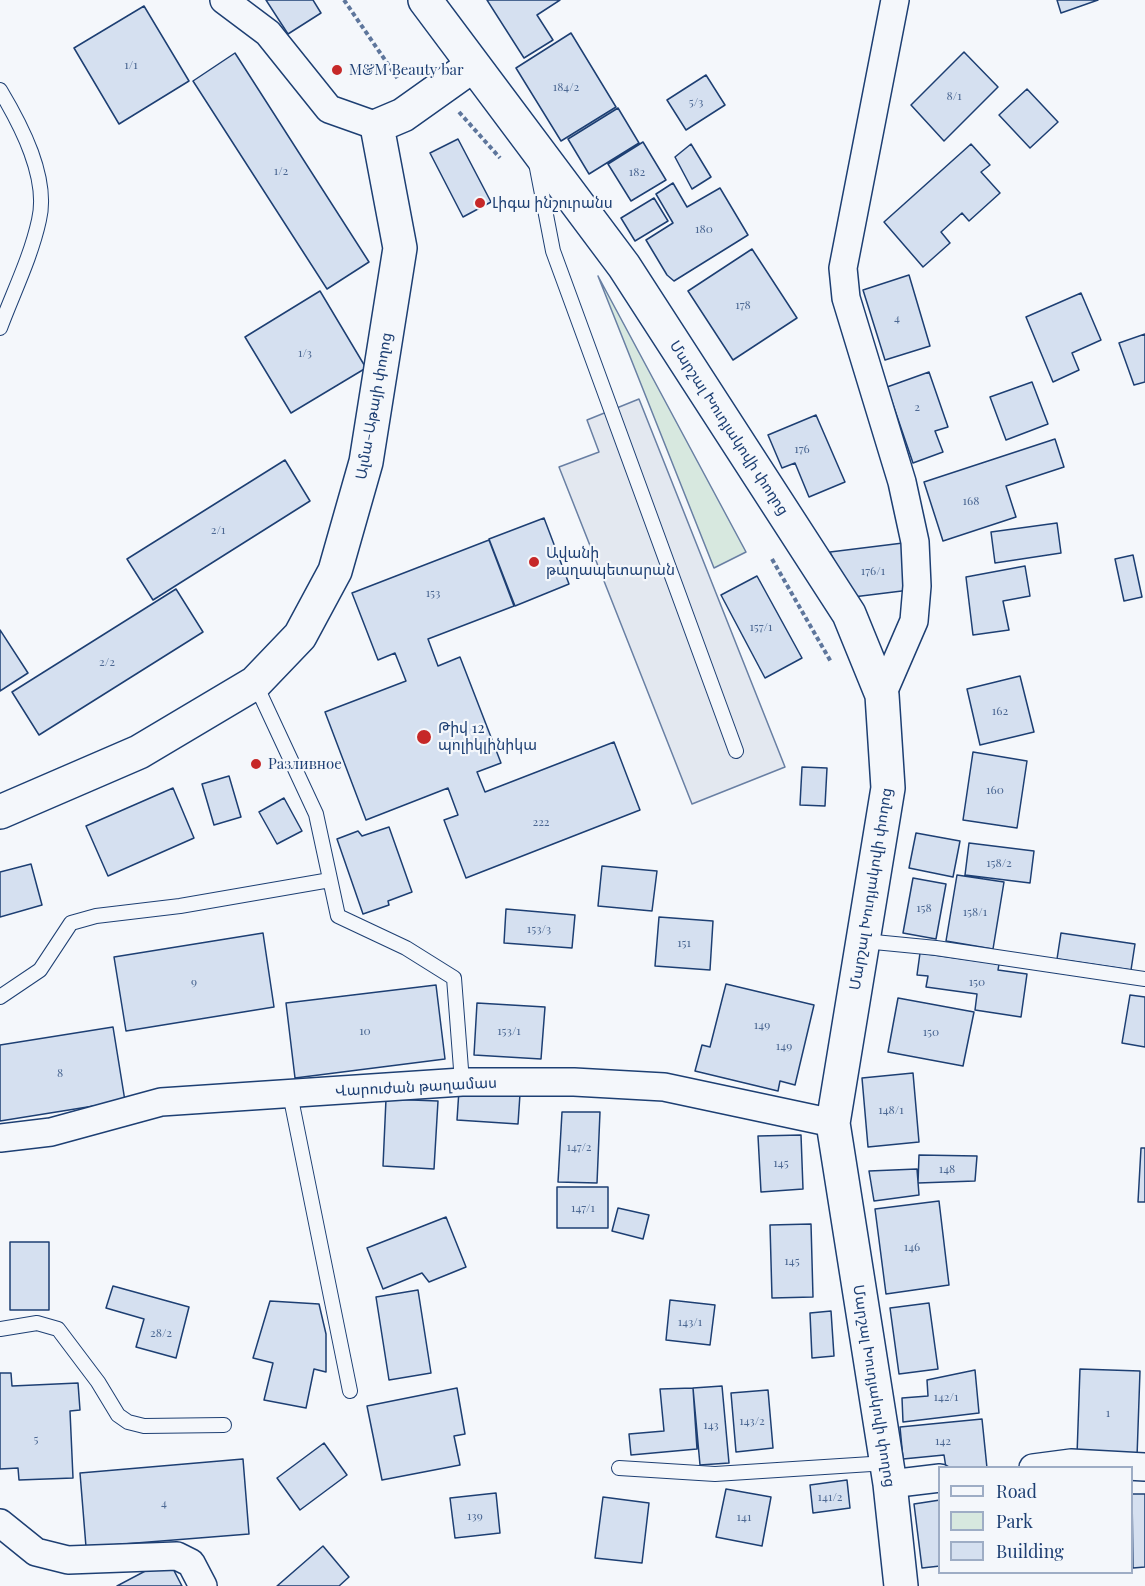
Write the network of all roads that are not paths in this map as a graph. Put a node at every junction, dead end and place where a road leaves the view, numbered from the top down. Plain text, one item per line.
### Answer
1 (224, 0) edge
2 (425, 0) edge
3 (895, 0) edge
4 (472, 66) junction
5 (0, 90) edge
6 (377, 126) junction
7 (533, 146) junction
8 (0, 328) edge
9 (255, 683) junction
10 (882, 695) junction
11 (736, 751) dead end
12 (0, 812) edge
13 (330, 879) junction
14 (864, 941) junction
15 (1145, 979) edge
16 (0, 998) edge
17 (462, 1082) junction
18 (290, 1094) junction
19 (833, 1123) junction
20 (0, 1138) edge
21 (0, 1329) edge
22 (350, 1391) dead end
23 (224, 1425) dead end
24 (1042, 1466) edge
25 (1126, 1466) edge
26 (619, 1468) dead end
27 (888, 1473) junction
28 (938, 1478) edge
29 (0, 1523) edge
30 (203, 1586) edge
31 (901, 1586) edge

1 - 6 street
2 - 4 street, Մարշալ Խուդյակովի փողոց
3 - 10 street
4 - 6 street
4 - 7 street, Մարշալ Խուդյակովի փողոց
5 - 8 lane
6 - 9 street, Ալմա-Աթայի փողոց
7 - 10 street, Մարշալ Խուդյակովի փողոց
7 - 11 lane
9 - 12 street, Ալմա-Աթայի փողոց
9 - 13 lane
10 - 14 street, Մարշալ Խուդյակովի փողոց
13 - 16 lane
13 - 17 lane
14 - 15 lane
14 - 19 street, Մարշալ Խուդյակովի փողոց
17 - 18 street, Վարուժան թաղամաս
17 - 19 street, Վարուժան թաղամաս
18 - 20 street, Վարուժան թաղամաս
18 - 22 lane
19 - 27 street, Մարշալ Խուդյակովի փողոց
21 - 23 lane
24 - 25 street
26 - 27 lane
27 - 28 street
27 - 31 street, Մարշալ Խուդյակովի փողոց
29 - 30 street

